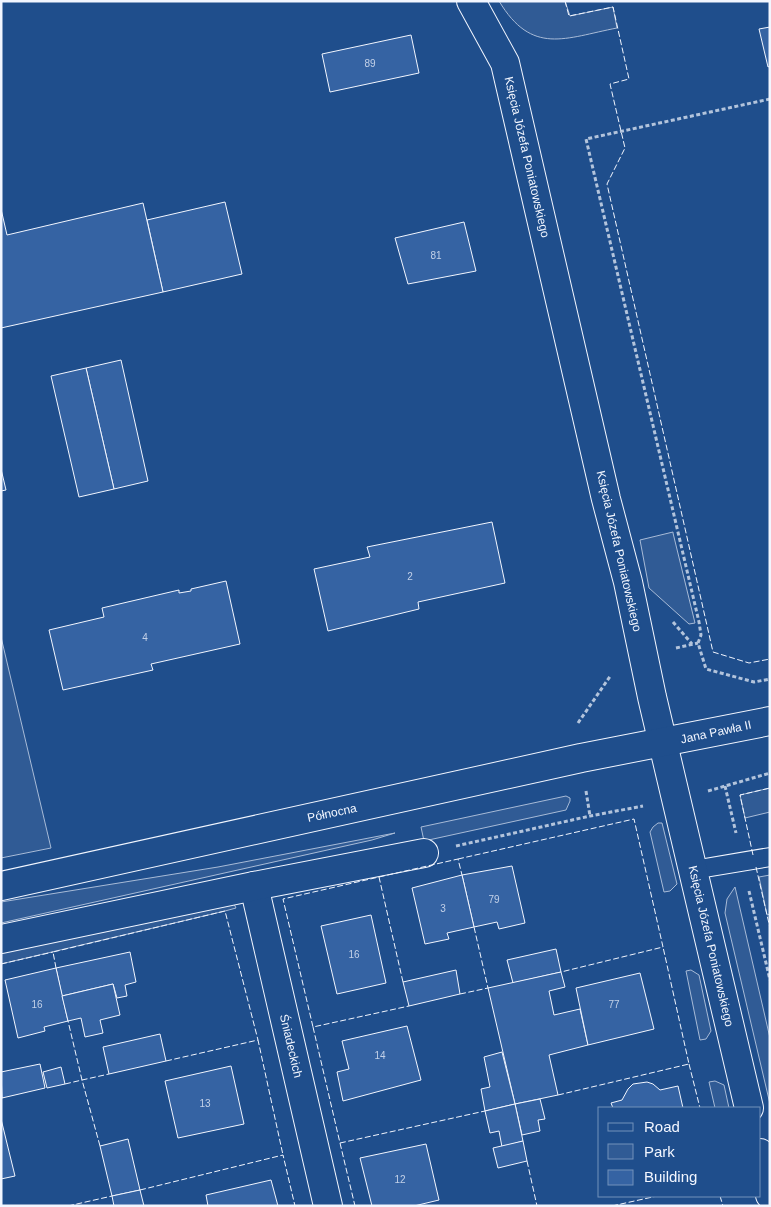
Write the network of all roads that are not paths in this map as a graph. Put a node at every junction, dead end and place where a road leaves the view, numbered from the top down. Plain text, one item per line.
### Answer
1 (471, 1) edge
2 (770, 721) edge
3 (663, 743) junction
4 (424, 853) road end
5 (770, 857) edge
6 (693, 870) junction
7 (1, 886) edge
8 (254, 886) junction
9 (1, 939) edge
10 (749, 1107) edge
11 (761, 1157) edge
12 (770, 1195) edge
13 (328, 1206) edge

1 - 3 street, Księcia Józefa Poniatowskiego
2 - 3 street, Jana Pawła II
3 - 6 street, Księcia Józefa Poniatowskiego
3 - 7 street, Północna
4 - 8 street
5 - 6 lane
6 - 10 street, Księcia Józefa Poniatowskiego
8 - 9 street
8 - 13 street, Śniadeckich
11 - 12 street

